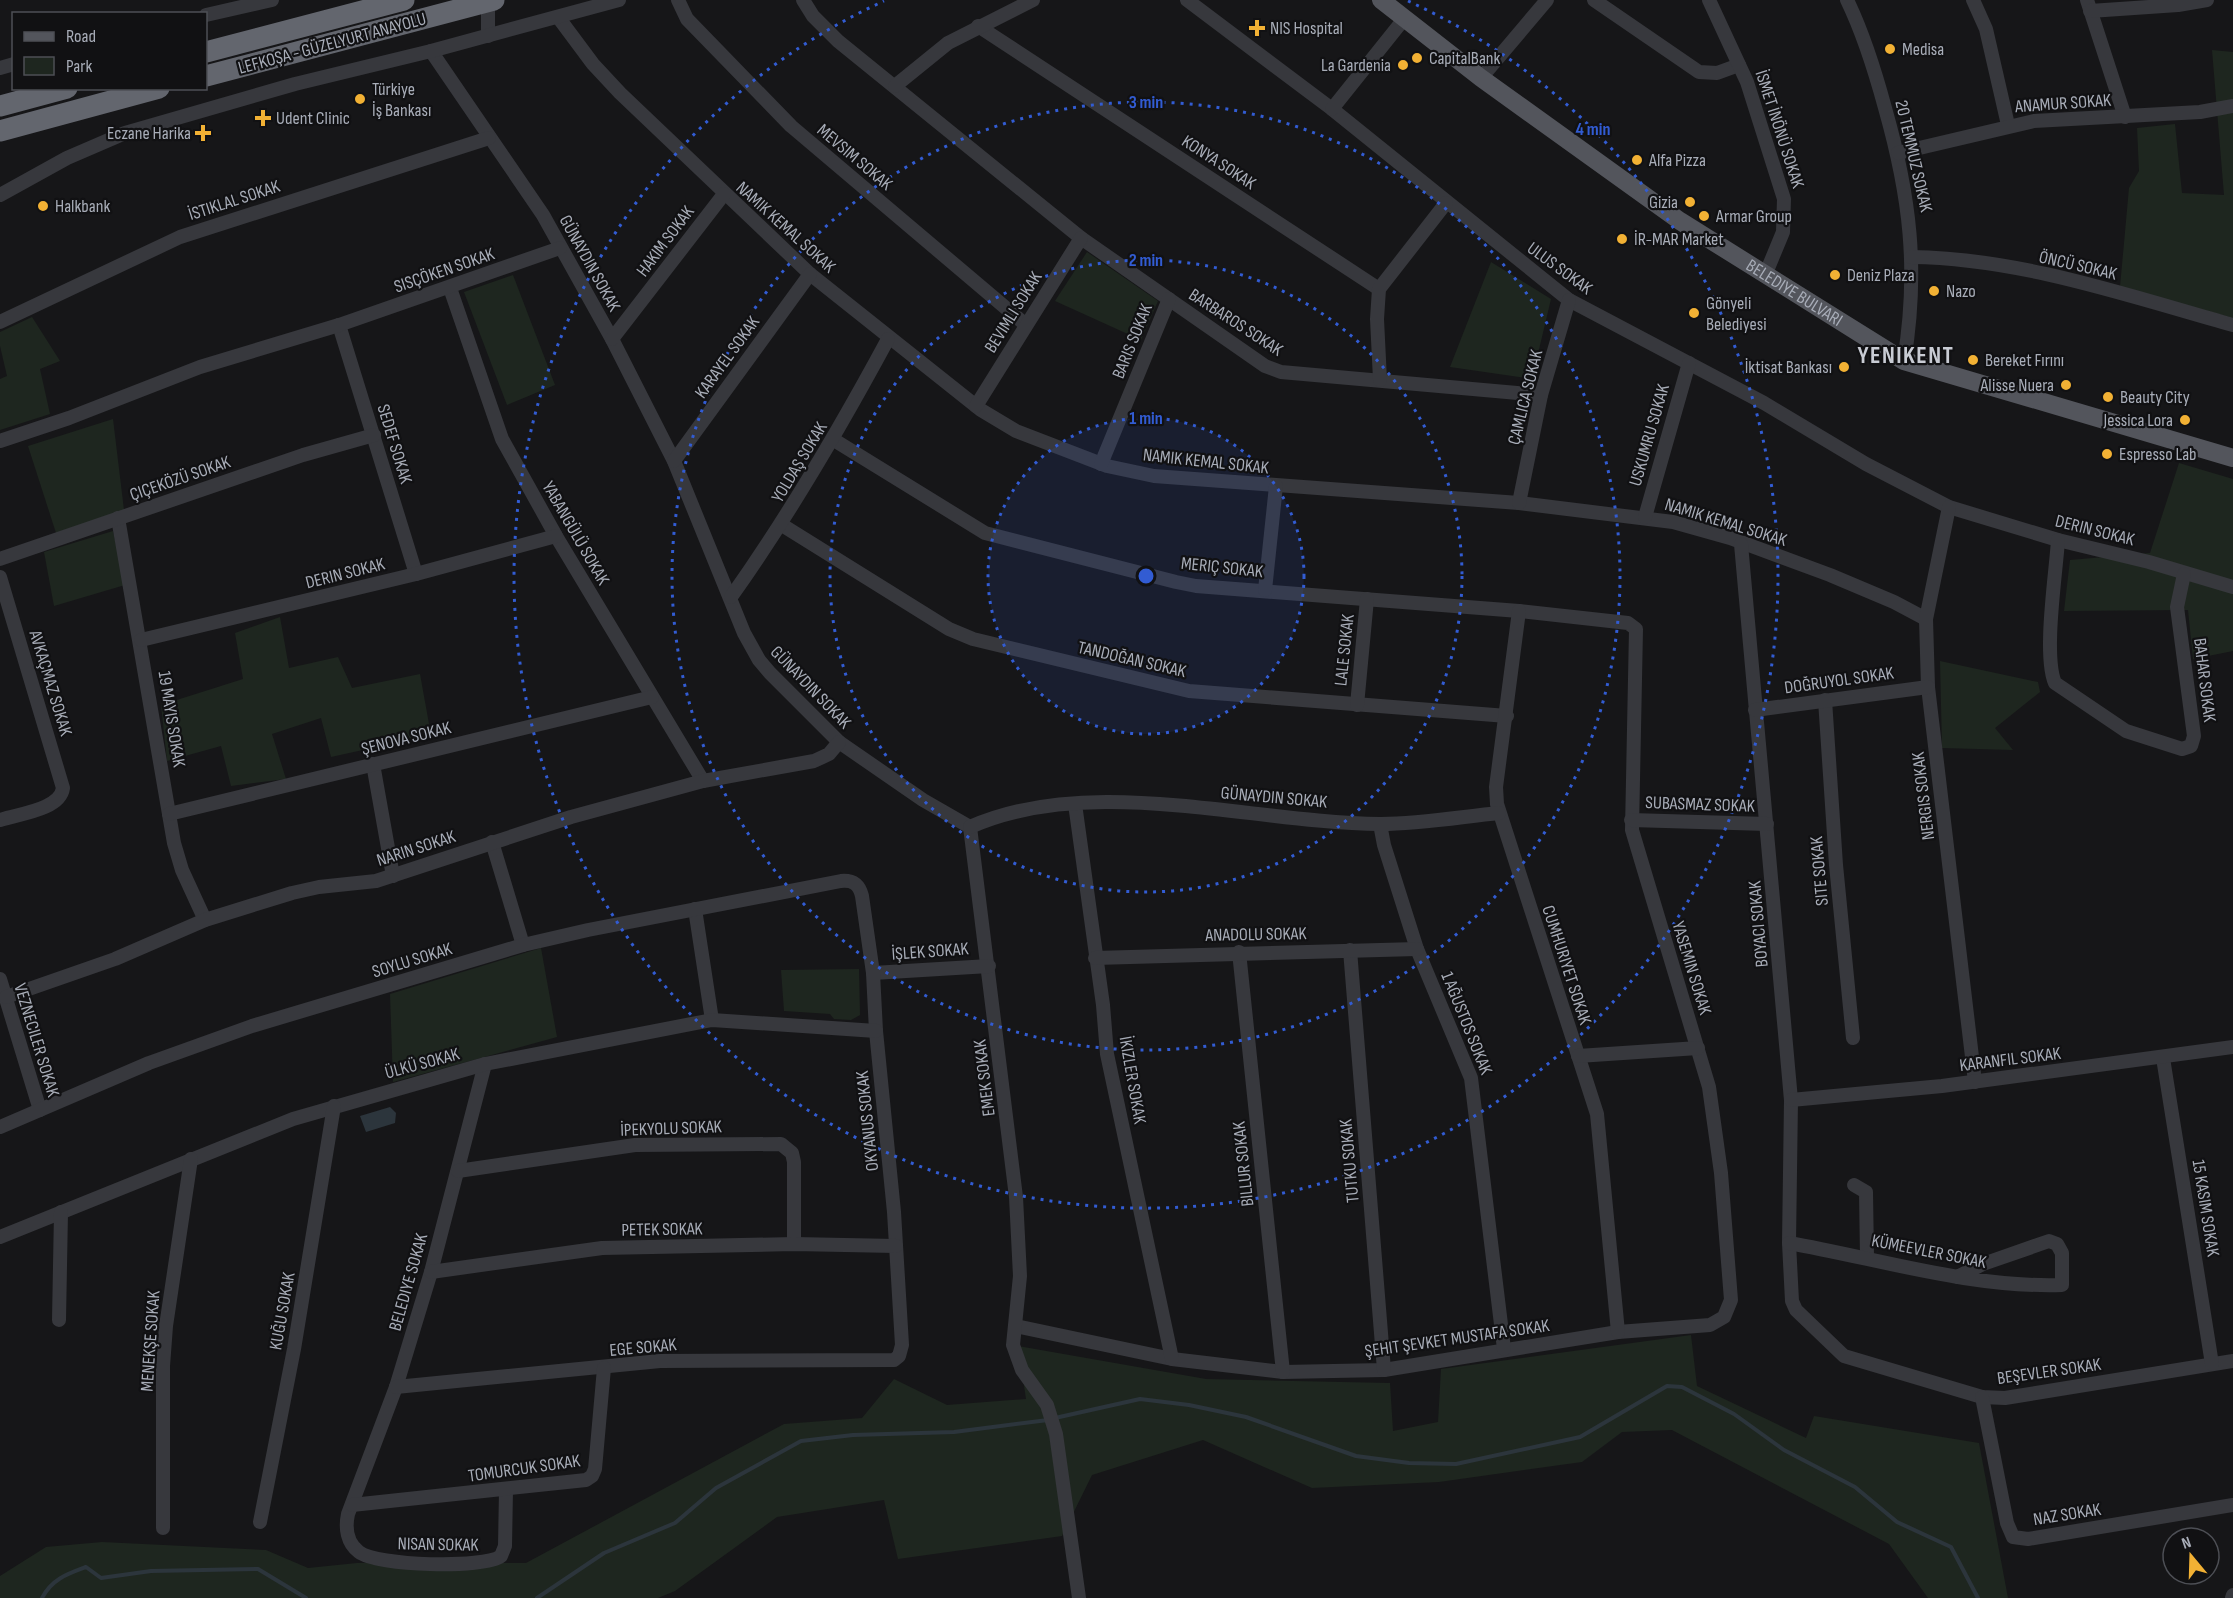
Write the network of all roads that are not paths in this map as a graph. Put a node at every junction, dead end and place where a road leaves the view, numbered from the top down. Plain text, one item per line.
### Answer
1 (272, 0) edge
2 (404, 0) edge
3 (619, 0) edge
4 (678, 0) edge
5 (803, 0) edge
6 (1033, 0) edge
7 (1187, 0) edge
8 (1381, 0) edge
9 (1547, 0) edge
10 (1594, 0) edge
11 (1709, 0) edge
12 (1847, 0) edge
13 (1973, 0) edge
14 (2206, 0) edge
15 (491, 1) edge
16 (2088, 5) edge
17 (207, 15) edge
18 (558, 16) junction
19 (1404, 19) junction
20 (978, 26) junction
21 (488, 36) junction
22 (431, 51) junction
23 (207, 52) edge
24 (1739, 65) junction
25 (207, 76) edge
26 (1481, 78) junction
27 (895, 86) junction
28 (60, 90) edge
29 (152, 90) edge
30 (0, 106) edge
31 (2233, 106) edge
32 (1332, 109) junction
33 (2125, 117) junction
34 (2008, 125) junction
35 (0, 131) edge
36 (489, 138) junction
37 (1898, 153) junction
38 (724, 194) junction
39 (0, 195) edge
40 (1446, 202) junction
41 (1081, 238) junction
42 (560, 248) junction
43 (1911, 257) junction
44 (1766, 273) junction
45 (810, 274) junction
46 (450, 288) junction
47 (1379, 290) junction
48 (1169, 299) junction
49 (1569, 300) junction
50 (0, 322) edge
51 (339, 325) junction
52 (1026, 325) junction
53 (2233, 325) edge
54 (612, 339) junction
55 (888, 339) junction
56 (1904, 361) junction
57 (1689, 363) junction
58 (1380, 380) junction
59 (1541, 395) junction
60 (976, 406) junction
61 (374, 435) junction
62 (834, 440) junction
63 (0, 441) edge
64 (2233, 458) edge
65 (674, 461) junction
66 (1101, 464) junction
67 (1276, 486) junction
68 (1519, 503) junction
69 (1948, 507) junction
70 (1645, 517) junction
71 (118, 518) junction
72 (782, 525) junction
73 (556, 536) junction
74 (2058, 540) junction
75 (1742, 544) junction
76 (0, 559) edge
77 (416, 574) junction
78 (2184, 574) junction
79 (0, 577) edge
80 (2233, 587) edge
81 (1265, 590) junction
82 (731, 597) junction
83 (1367, 599) junction
84 (1519, 611) junction
85 (1926, 619) junction
86 (1636, 629) joint
87 (141, 640) junction
88 (1928, 687) junction
89 (652, 697) junction
90 (1825, 700) junction
91 (1357, 705) junction
92 (1755, 710) junction
93 (1507, 716) junction
94 (839, 742) junction
95 (373, 764) junction
96 (703, 781) junction
97 (1075, 804) junction
98 (1499, 813) junction
99 (169, 814) junction
100 (0, 820) edge
101 (1631, 820) junction
102 (1380, 824) junction
103 (1767, 824) junction
104 (970, 827) junction
105 (492, 842) junction
106 (393, 876) junction
107 (850, 881) joint
108 (695, 909) junction
109 (205, 920) junction
110 (523, 945) junction
111 (1417, 949) junction
112 (1350, 950) junction
113 (1239, 952) junction
114 (1095, 958) junction
115 (989, 966) junction
116 (873, 973) junction
117 (0, 979) edge
118 (6, 996) junction
119 (712, 1020) junction
120 (876, 1031) junction
121 (1853, 1038) dead end
122 (2233, 1047) edge
123 (1698, 1048) junction
124 (1578, 1056) junction
125 (2163, 1058) junction
126 (485, 1064) junction
127 (1975, 1082) junction
128 (1791, 1100) junction
129 (334, 1106) junction
130 (40, 1110) junction
131 (0, 1127) edge
132 (191, 1159) junction
133 (458, 1171) junction
134 (1854, 1185) dead end
135 (61, 1212) junction
136 (0, 1237) edge
137 (1789, 1243) junction
138 (794, 1244) junction
139 (896, 1246) junction
140 (1867, 1257) junction
141 (431, 1272) junction
142 (1957, 1277) junction
143 (1724, 1317) joint
144 (59, 1320) dead end
145 (1016, 1326) junction
146 (1618, 1332) junction
147 (1504, 1349) junction
148 (1172, 1359) junction
149 (894, 1360) joint
150 (2233, 1361) edge
151 (2212, 1364) junction
152 (604, 1368) junction
153 (1384, 1370) junction
154 (1283, 1372) junction
155 (396, 1387) junction
156 (1982, 1397) junction
157 (506, 1490) junction
158 (352, 1505) junction
159 (2233, 1505) edge
160 (260, 1522) dead end
161 (163, 1528) dead end
162 (1078, 1598) edge

1 - 17 street
2 - 23 highway, LEFKOŞA - GÜZELYURT ANAYOLU
3 - 18 street
4 - 52 street, MEVSIM SOKAK
5 - 27 street, BARBAROS SOKAK
6 - 20 street
7 - 32 street, ULUS SOKAK
8 - 19 main road
9 - 26 street
10 - 24 street
11 - 24 street, İSMET İNÖNÜ SOKAK
12 - 37 street, 20 TEMMUZ SOKAK
13 - 34 street
14 - 16 street
15 - 21 street
15 - 25 highway, LEFKOŞA - GÜZELYURT ANAYOLU
16 - 33 street
18 - 21 street
18 - 38 street
19 - 26 main road
19 - 32 street
20 - 27 street
20 - 47 street, KONYA SOKAK
21 - 22 street
22 - 36 street
22 - 39 street
24 - 44 street, İSMET İNÖNÜ SOKAK
26 - 44 main road
27 - 41 street, BARBAROS SOKAK
28 - 30 highway
29 - 35 highway
31 - 33 street, ANAMUR SOKAK
32 - 40 street, ULUS SOKAK
33 - 34 street, ANAMUR SOKAK
34 - 37 street, ANAMUR SOKAK
36 - 42 street
36 - 50 street, İSTIKLAL SOKAK
37 - 43 street, 20 TEMMUZ SOKAK
38 - 45 street
38 - 54 street, HAKIM SOKAK
40 - 47 street
40 - 49 street, ULUS SOKAK
41 - 48 street, BARBAROS SOKAK
41 - 52 street, BEVIMLI SOKAK
42 - 46 street, SISÇÖKEN SOKAK
42 - 54 street
43 - 53 street, ÖNCÜ SOKAK
43 - 56 street, 20 TEMMUZ SOKAK
44 - 56 main road
45 - 55 street
45 - 65 street, KARAYEL SOKAK
46 - 51 street, SISÇÖKEN SOKAK
46 - 73 street, YABANGÜLÜ SOKAK
47 - 58 street
48 - 58 street, BARBAROS SOKAK
48 - 66 street, BARIS SOKAK
49 - 57 street, ULUS SOKAK
49 - 59 street
51 - 61 street, SEDEF SOKAK
51 - 63 street, SISÇÖKEN SOKAK
52 - 60 street, BEVIMLI SOKAK
54 - 65 street
55 - 60 street
55 - 62 street, YOLDAŞ SOKAK
56 - 64 main road
57 - 69 street, ULUS SOKAK
57 - 70 street, USKUMRU SOKAK
58 - 59 street, BARBAROS SOKAK
59 - 68 street
60 - 66 street
61 - 71 street, ÇIÇEKÖZÜ SOKAK
61 - 77 street, SEDEF SOKAK
62 - 72 street, YOLDAŞ SOKAK
62 - 81 street, MERIÇ SOKAK
65 - 82 street
66 - 67 street
67 - 68 street
67 - 81 street
68 - 70 street
69 - 74 street, DERIN SOKAK
69 - 85 street, NERGIS SOKAK
70 - 75 street
71 - 76 street, ÇIÇEKÖZÜ SOKAK
71 - 87 street
72 - 82 street, YOLDAŞ SOKAK
72 - 91 street, TANDOĞAN SOKAK
73 - 77 street, DERIN SOKAK
73 - 89 street, YABANGÜLÜ SOKAK
74 - 78 street, DERIN SOKAK
74 - 78 street, BAHAR SOKAK
75 - 85 street
75 - 92 street
77 - 87 street, DERIN SOKAK
78 - 80 street, DERIN SOKAK
79 - 100 street, AVKAÇMAZ SOKAK
81 - 83 street, MERIÇ SOKAK
82 - 94 street
83 - 84 street, MERIÇ SOKAK
83 - 91 street, LALE SOKAK
84 - 86 street, MERIÇ SOKAK
84 - 93 street, CUMHURIYET SOKAK
85 - 88 street, NERGIS SOKAK
86 - 101 street, YASEMIN SOKAK
87 - 99 street
88 - 90 street, DOĞRUYOL SOKAK
88 - 127 street, NERGIS SOKAK
89 - 95 street, ŞENOVA SOKAK
89 - 96 street, YABANGÜLÜ SOKAK
90 - 92 street, DOĞRUYOL SOKAK
90 - 121 street, SITE SOKAK
91 - 93 street, TANDOĞAN SOKAK
92 - 103 street
93 - 98 street, CUMHURIYET SOKAK
94 - 96 street, NARIN SOKAK
94 - 104 street
95 - 99 street, ŞENOVA SOKAK
95 - 106 street
96 - 105 street, NARIN SOKAK
97 - 102 street
97 - 104 street
97 - 114 street, İKIZLER SOKAK
98 - 102 street
98 - 124 street, CUMHURIYET SOKAK
99 - 109 street
101 - 103 street, SUBASMAZ SOKAK
101 - 123 street, YASEMIN SOKAK
102 - 111 street, 1 AĞUSTOS SOKAK
103 - 128 street
104 - 115 street, EMEK SOKAK
105 - 106 street, NARIN SOKAK
105 - 110 street
106 - 109 street, NARIN SOKAK
107 - 108 street, SOYLU SOKAK
107 - 116 street, OKYANUS SOKAK
108 - 110 street, SOYLU SOKAK
108 - 119 street
109 - 118 street, NARIN SOKAK
110 - 130 street, SOYLU SOKAK
111 - 112 street, ANADOLU SOKAK
111 - 147 street, 1 AĞUSTOS SOKAK
112 - 113 street, ANADOLU SOKAK
112 - 153 street, TUTKU SOKAK
113 - 114 street, ANADOLU SOKAK
113 - 154 street, BILLUR SOKAK
114 - 148 street, İKIZLER SOKAK
115 - 116 street, İŞLEK SOKAK
115 - 145 street, EMEK SOKAK
116 - 120 street, OKYANUS SOKAK
117 - 118 street, VEZNECILER SOKAK
118 - 130 street, VEZNECILER SOKAK
119 - 120 street, ÜLKÜ SOKAK
119 - 126 street, ÜLKÜ SOKAK
120 - 139 street, OKYANUS SOKAK
122 - 125 street, KARANFIL SOKAK
123 - 124 street
123 - 143 street, YASEMIN SOKAK
124 - 146 street, CUMHURIYET SOKAK
125 - 127 street, KARANFIL SOKAK
125 - 151 street
126 - 129 street, ÜLKÜ SOKAK
126 - 133 street, BELEDIYE SOKAK
127 - 128 street, KARANFIL SOKAK
128 - 137 street
129 - 132 street, ÜLKÜ SOKAK
129 - 160 street, KUĞU SOKAK
130 - 131 street, SOYLU SOKAK
132 - 135 street, ÜLKÜ SOKAK
132 - 161 street, MENEKŞE SOKAK
133 - 138 street, İPEKYOLU SOKAK
133 - 141 street, BELEDIYE SOKAK
134 - 140 street
135 - 136 street, ÜLKÜ SOKAK
135 - 144 street
137 - 140 street, KÜMEEVLER SOKAK
137 - 156 street, BEŞEVLER SOKAK
138 - 139 street, PETEK SOKAK
138 - 141 street, PETEK SOKAK
139 - 149 street, OKYANUS SOKAK
140 - 142 street, KÜMEEVLER SOKAK
141 - 155 street, BELEDIYE SOKAK
142 - 142 street, KÜMEEVLER SOKAK
143 - 146 street, ŞEHIT ŞEVKET MUSTAFA SOKAK
145 - 148 street, ŞEHIT ŞEVKET MUSTAFA SOKAK
145 - 162 street, EMEK SOKAK
146 - 147 street, ŞEHIT ŞEVKET MUSTAFA SOKAK
147 - 153 street, ŞEHIT ŞEVKET MUSTAFA SOKAK
148 - 154 street, ŞEHIT ŞEVKET MUSTAFA SOKAK
149 - 152 street, EGE SOKAK
150 - 151 street, BEŞEVLER SOKAK
151 - 156 street, BEŞEVLER SOKAK
152 - 155 street, EGE SOKAK
152 - 157 street, TOMURCUK SOKAK
153 - 154 street, ŞEHIT ŞEVKET MUSTAFA SOKAK
155 - 158 street, BELEDIYE SOKAK
156 - 159 street, NAZ SOKAK
157 - 158 street, TOMURCUK SOKAK
157 - 158 street, NISAN SOKAK

